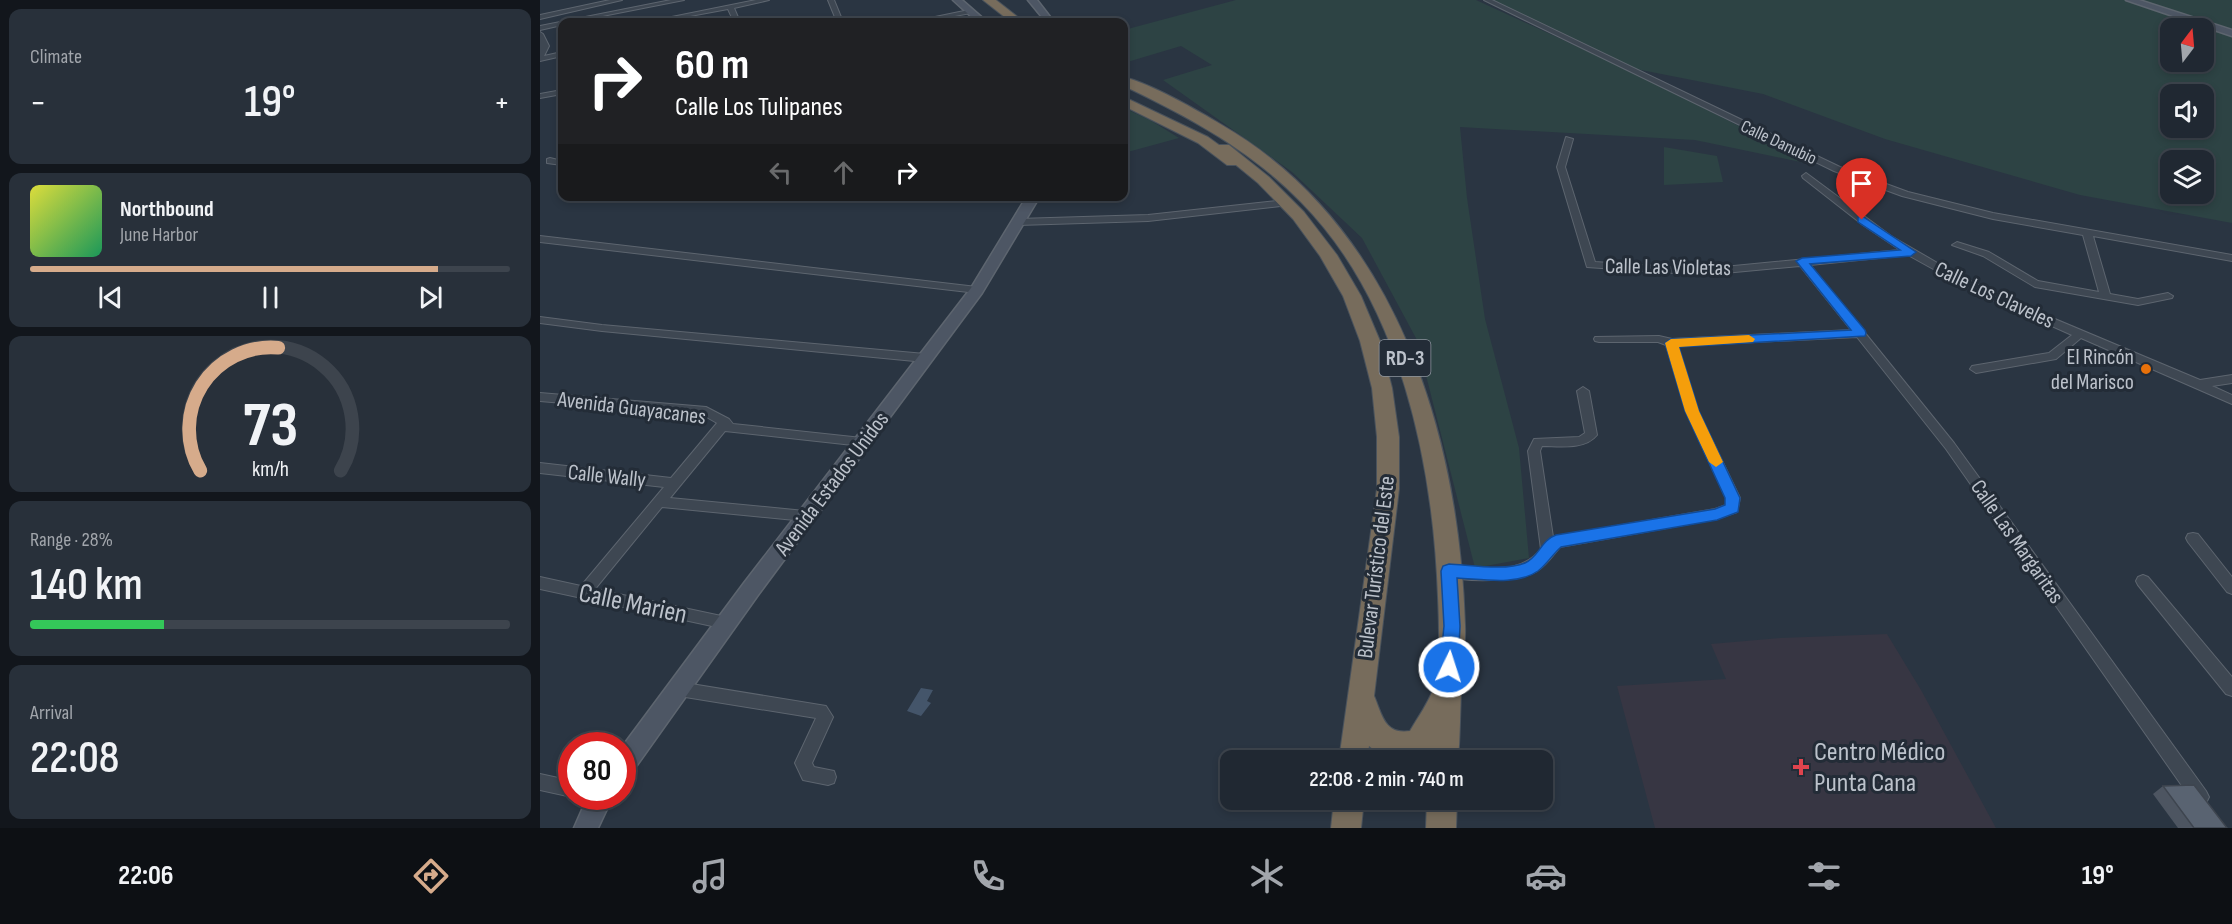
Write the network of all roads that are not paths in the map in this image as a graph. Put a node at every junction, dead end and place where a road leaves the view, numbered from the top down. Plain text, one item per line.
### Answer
1 (619, 0) edge
2 (681, 0) edge
3 (766, 0) edge
4 (831, 0) edge
5 (957, 0) edge
6 (989, 0) edge
7 (1032, 0) edge
8 (1486, 0) edge
9 (2130, 0) edge
10 (730, 6) junction
11 (970, 6) edge
12 (609, 13) junction
13 (540, 18) edge
14 (586, 18) edge
15 (611, 18) edge
16 (678, 18) edge
17 (734, 18) edge
18 (838, 18) edge
19 (928, 18) edge
20 (992, 18) edge
21 (1013, 18) edge
22 (1047, 18) edge
23 (558, 24) edge
24 (540, 28) edge
25 (2232, 33) edge
26 (540, 34) edge
27 (558, 55) edge
28 (540, 58) edge
29 (1128, 83) edge
30 (558, 93) edge
31 (1128, 95) edge
32 (540, 96) edge
33 (1128, 103) edge
34 (1569, 139) dead end
35 (550, 161) dead end
36 (558, 162) edge
37 (1806, 176) dead end
38 (1264, 180) junction
39 (1031, 201) edge
40 (1286, 203) junction
41 (1018, 222) junction
42 (2087, 233) junction
43 (540, 239) edge
44 (1957, 245) dead end
45 (1911, 252) junction
46 (2232, 258) edge
47 (1802, 261) junction
48 (977, 290) junction
49 (2105, 296) junction
50 (2168, 296) dead end
51 (540, 320) edge
52 (1860, 333) junction
53 (2081, 333) junction
54 (1599, 339) dead end
55 (1671, 343) junction
56 (925, 358) junction
57 (1976, 369) dead end
58 (2232, 379) edge
59 (2199, 384) junction
60 (1583, 391) dead end
61 (540, 397) edge
62 (2232, 400) edge
63 (725, 422) junction
64 (862, 442) junction
65 (540, 468) edge
66 (674, 483) junction
67 (659, 502) junction
68 (805, 516) junction
69 (2193, 538) dead end
70 (1548, 549) junction
71 (1449, 571) junction
72 (2143, 581) dead end
73 (540, 584) edge
74 (2232, 588) edge
75 (584, 592) junction
76 (726, 623) junction
77 (1447, 687) junction
78 (679, 688) junction
79 (2232, 689) edge
80 (1360, 691) junction
81 (636, 748) edge
82 (1354, 750) edge
83 (1444, 750) edge
84 (828, 777) dead end
85 (540, 782) edge
86 (558, 786) edge
87 (2209, 809) edge
88 (594, 810) edge
89 (1348, 810) edge
90 (1442, 810) edge
91 (586, 828) edge
92 (1346, 828) edge
93 (1441, 828) edge

1 - 13 street
2 - 12 street
3 - 10 street
4 - 18 street
5 - 11 street
6 - 21 highway
7 - 22 street
8 - 42 street, Calle Danubio
9 - 25 street
10 - 16 street
10 - 17 street
11 - 19 street
11 - 20 highway
12 - 14 street
12 - 15 street
23 - 24 street
26 - 28 street
27 - 28 street
29 - 71 highway, RD-3
30 - 32 street
31 - 38 highway, Bulevar Turístico del Este / RD-3
33 - 38 highway
34 - 47 street, Calle Las Violetas
35 - 36 street
37 - 45 street, Calle Los Claveles
38 - 40 highway, Bulevar Turístico del Este / RD-3
39 - 41 street, Avenida Estados Unidos
40 - 41 street
40 - 80 highway, Bulevar Turístico del Este / RD-3
41 - 48 street, Avenida Estados Unidos
42 - 46 street, Calle Danubio
42 - 49 street
43 - 48 street
44 - 49 street
45 - 47 street, Calle Las Violetas
45 - 53 street, Calle Los Claveles
47 - 52 street, Calle Las Margaritas
48 - 56 street, Avenida Estados Unidos
49 - 50 street
51 - 56 street
52 - 55 street
52 - 87 street, Calle Las Margaritas
53 - 57 street
53 - 59 street, Calle Los Claveles
54 - 55 street
55 - 70 street
56 - 64 street, Avenida Estados Unidos
58 - 59 street
59 - 62 street, Calle Los Claveles
60 - 70 street
61 - 63 street, Avenida Guayacanes
63 - 64 street, Avenida Guayacanes
63 - 66 street
64 - 68 street, Avenida Estados Unidos
65 - 66 street, Calle Wally
66 - 67 street
67 - 68 street
67 - 75 street
68 - 76 street, Avenida Estados Unidos
69 - 74 street
70 - 71 street
71 - 77 highway, RD-3
72 - 79 street
73 - 75 street, Calle Marien
75 - 76 street, Calle Marien
76 - 78 street, Avenida Estados Unidos
77 - 80 highway
77 - 83 highway, RD-3
78 - 81 street, Avenida Estados Unidos
78 - 84 street
80 - 82 highway, Bulevar Turístico del Este / RD-3
85 - 86 street
88 - 91 street
89 - 92 highway
90 - 93 highway

